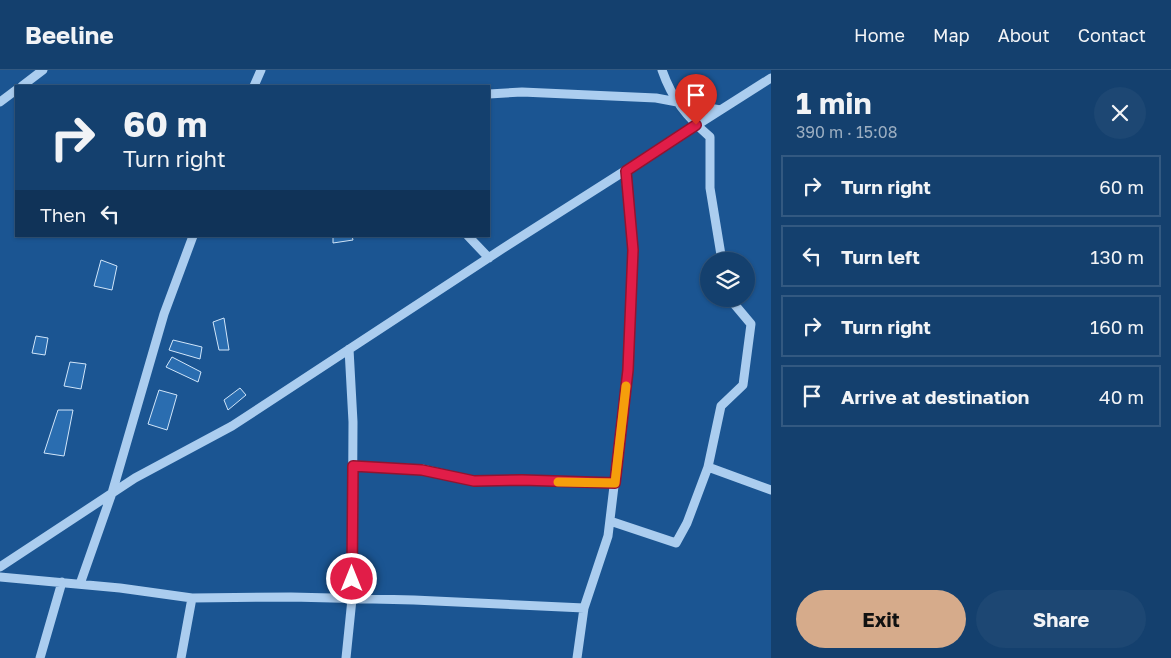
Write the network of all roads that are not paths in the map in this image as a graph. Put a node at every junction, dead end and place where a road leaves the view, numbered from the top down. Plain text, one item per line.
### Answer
1 (43, 70) edge
2 (261, 70) edge
3 (662, 70) edge
4 (771, 78) edge
5 (23, 85) edge
6 (254, 85) edge
7 (15, 91) edge
8 (490, 94) edge
9 (0, 102) edge
10 (676, 102) junction
11 (720, 110) junction
12 (696, 125) junction
13 (626, 171) junction
14 (193, 237) edge
15 (469, 237) edge
16 (721, 252) edge
17 (489, 258) junction
18 (737, 307) edge
19 (349, 349) junction
20 (353, 466) junction
21 (708, 467) junction
22 (615, 483) junction
23 (771, 490) edge
24 (112, 493) junction
25 (610, 521) junction
26 (0, 567) edge
27 (0, 577) edge
28 (62, 582) junction
29 (80, 584) junction
30 (192, 598) junction
31 (352, 598) junction
32 (584, 608) junction
33 (40, 658) edge
34 (181, 658) edge
35 (346, 658) edge
36 (577, 658) edge

1 - 5 street
2 - 6 street
3 - 10 street
4 - 11 street
7 - 9 street
8 - 10 street
10 - 11 street
10 - 12 street
11 - 12 street
12 - 13 street
12 - 16 street
13 - 17 street
13 - 22 street
14 - 24 street
15 - 17 street
17 - 19 street
18 - 21 street
19 - 20 street
19 - 24 street
20 - 22 street
20 - 31 street
21 - 23 street
21 - 25 street
22 - 25 street
24 - 26 street
24 - 29 street
25 - 32 street
27 - 28 street
28 - 29 street
28 - 33 street
29 - 30 street
30 - 31 street
30 - 34 street
31 - 32 street
31 - 35 street
32 - 36 street

